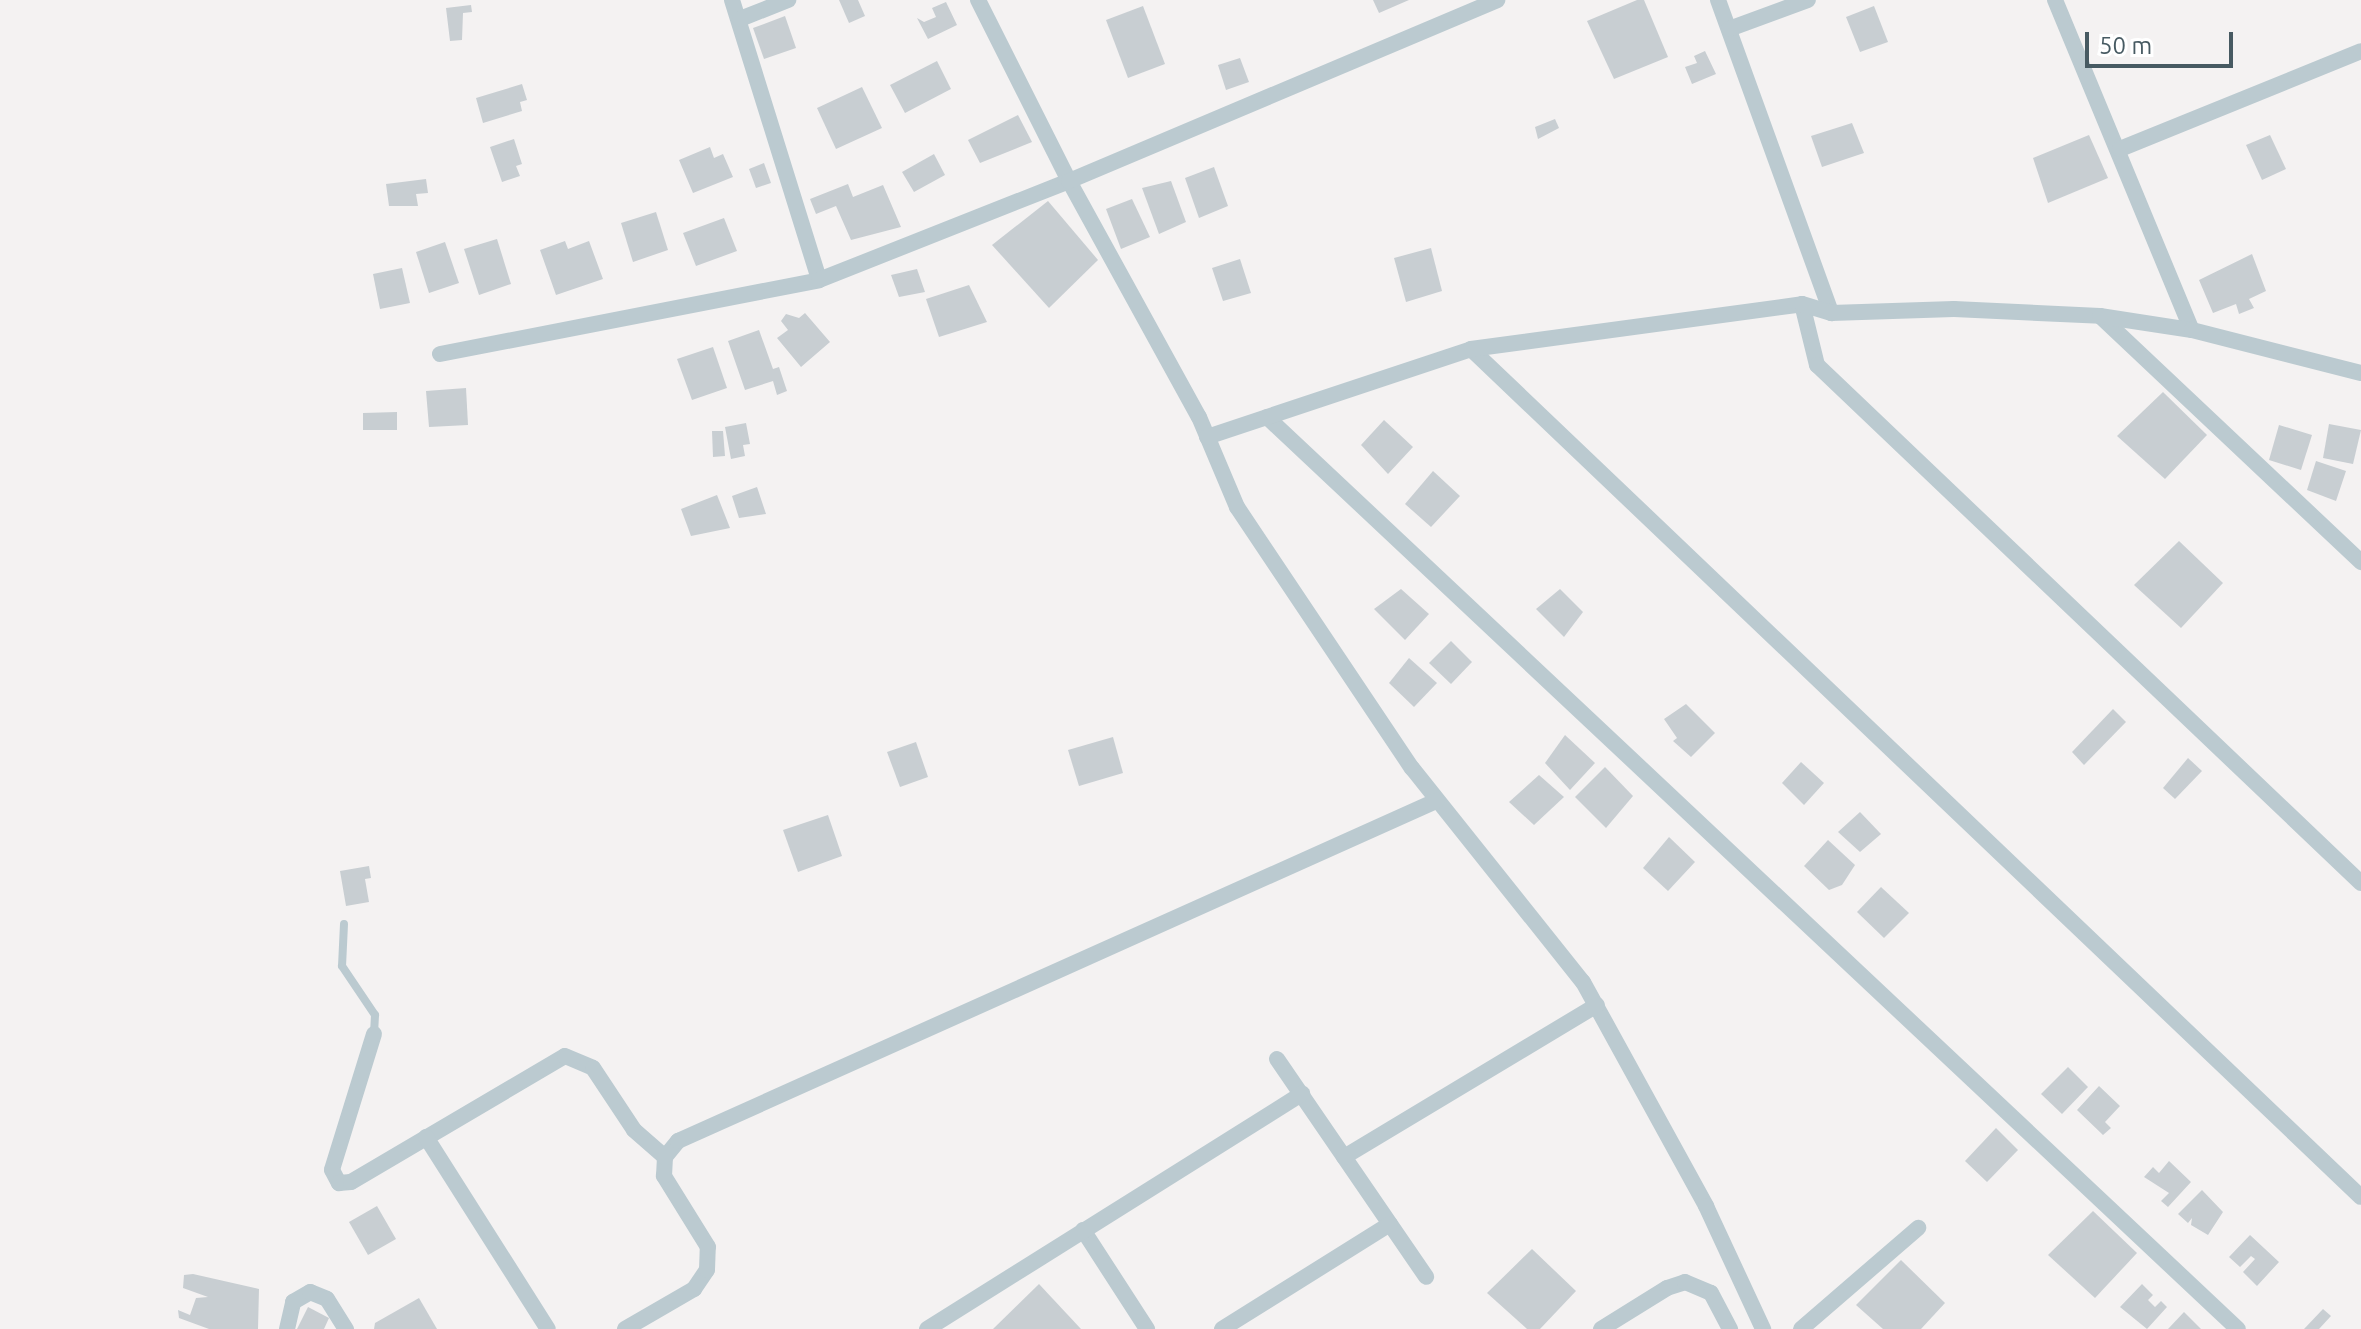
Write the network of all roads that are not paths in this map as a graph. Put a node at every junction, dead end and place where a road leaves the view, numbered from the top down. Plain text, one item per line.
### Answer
1 (732, 0) edge
2 (788, 0) edge
3 (978, 0) edge
4 (1497, 0) edge
5 (1718, 0) edge
6 (1808, 0) edge
7 (2055, 0) edge
8 (740, 19) junction
9 (1729, 29) junction
10 (2361, 51) edge
11 (2120, 149) junction
12 (1069, 181) junction
13 (819, 280) junction
14 (1802, 304) junction
15 (1831, 313) junction
16 (2100, 316) junction
17 (2192, 330) junction
18 (1471, 349) junction
19 (440, 354) dead end
20 (2361, 373) edge
21 (1267, 417) junction
22 (1207, 437) junction
23 (2361, 562) edge
24 (1436, 801) junction
25 (2361, 883) edge
26 (344, 924) dead end
27 (1597, 1005) junction
28 (374, 1034) joint
29 (1277, 1059) dead end
30 (1302, 1094) junction
31 (426, 1137) junction
32 (665, 1157) junction
33 (1344, 1157) junction
34 (2361, 1197) edge
35 (1390, 1224) junction
36 (1918, 1228) dead end
37 (1083, 1230) junction
38 (1426, 1277) dead end
39 (287, 1329) edge
40 (346, 1329) edge
41 (548, 1329) edge
42 (625, 1329) edge
43 (927, 1329) edge
44 (1147, 1329) edge
45 (1222, 1329) edge
46 (1601, 1329) edge
47 (1730, 1329) edge
48 (1763, 1329) edge
49 (1801, 1329) edge
50 (2238, 1329) edge

1 - 8 street
2 - 8 street
3 - 12 street
4 - 12 street
5 - 9 street
6 - 9 street
7 - 11 street
8 - 13 street
9 - 15 street
10 - 11 street
11 - 17 street
12 - 13 street
12 - 22 street
13 - 19 street
14 - 15 street
14 - 18 street
14 - 25 street
15 - 16 street
16 - 17 street
16 - 23 street
17 - 20 street
18 - 21 street
18 - 34 street
21 - 22 street
21 - 50 street
22 - 24 street
24 - 27 street
24 - 32 street
26 - 28 lane
27 - 33 street
27 - 48 street
28 - 31 street
29 - 30 street
30 - 33 street
30 - 37 street
31 - 32 street
31 - 41 street
32 - 42 street
33 - 35 street
35 - 38 street
35 - 45 street
36 - 49 street
37 - 43 street
37 - 44 street
39 - 40 street
46 - 47 street

